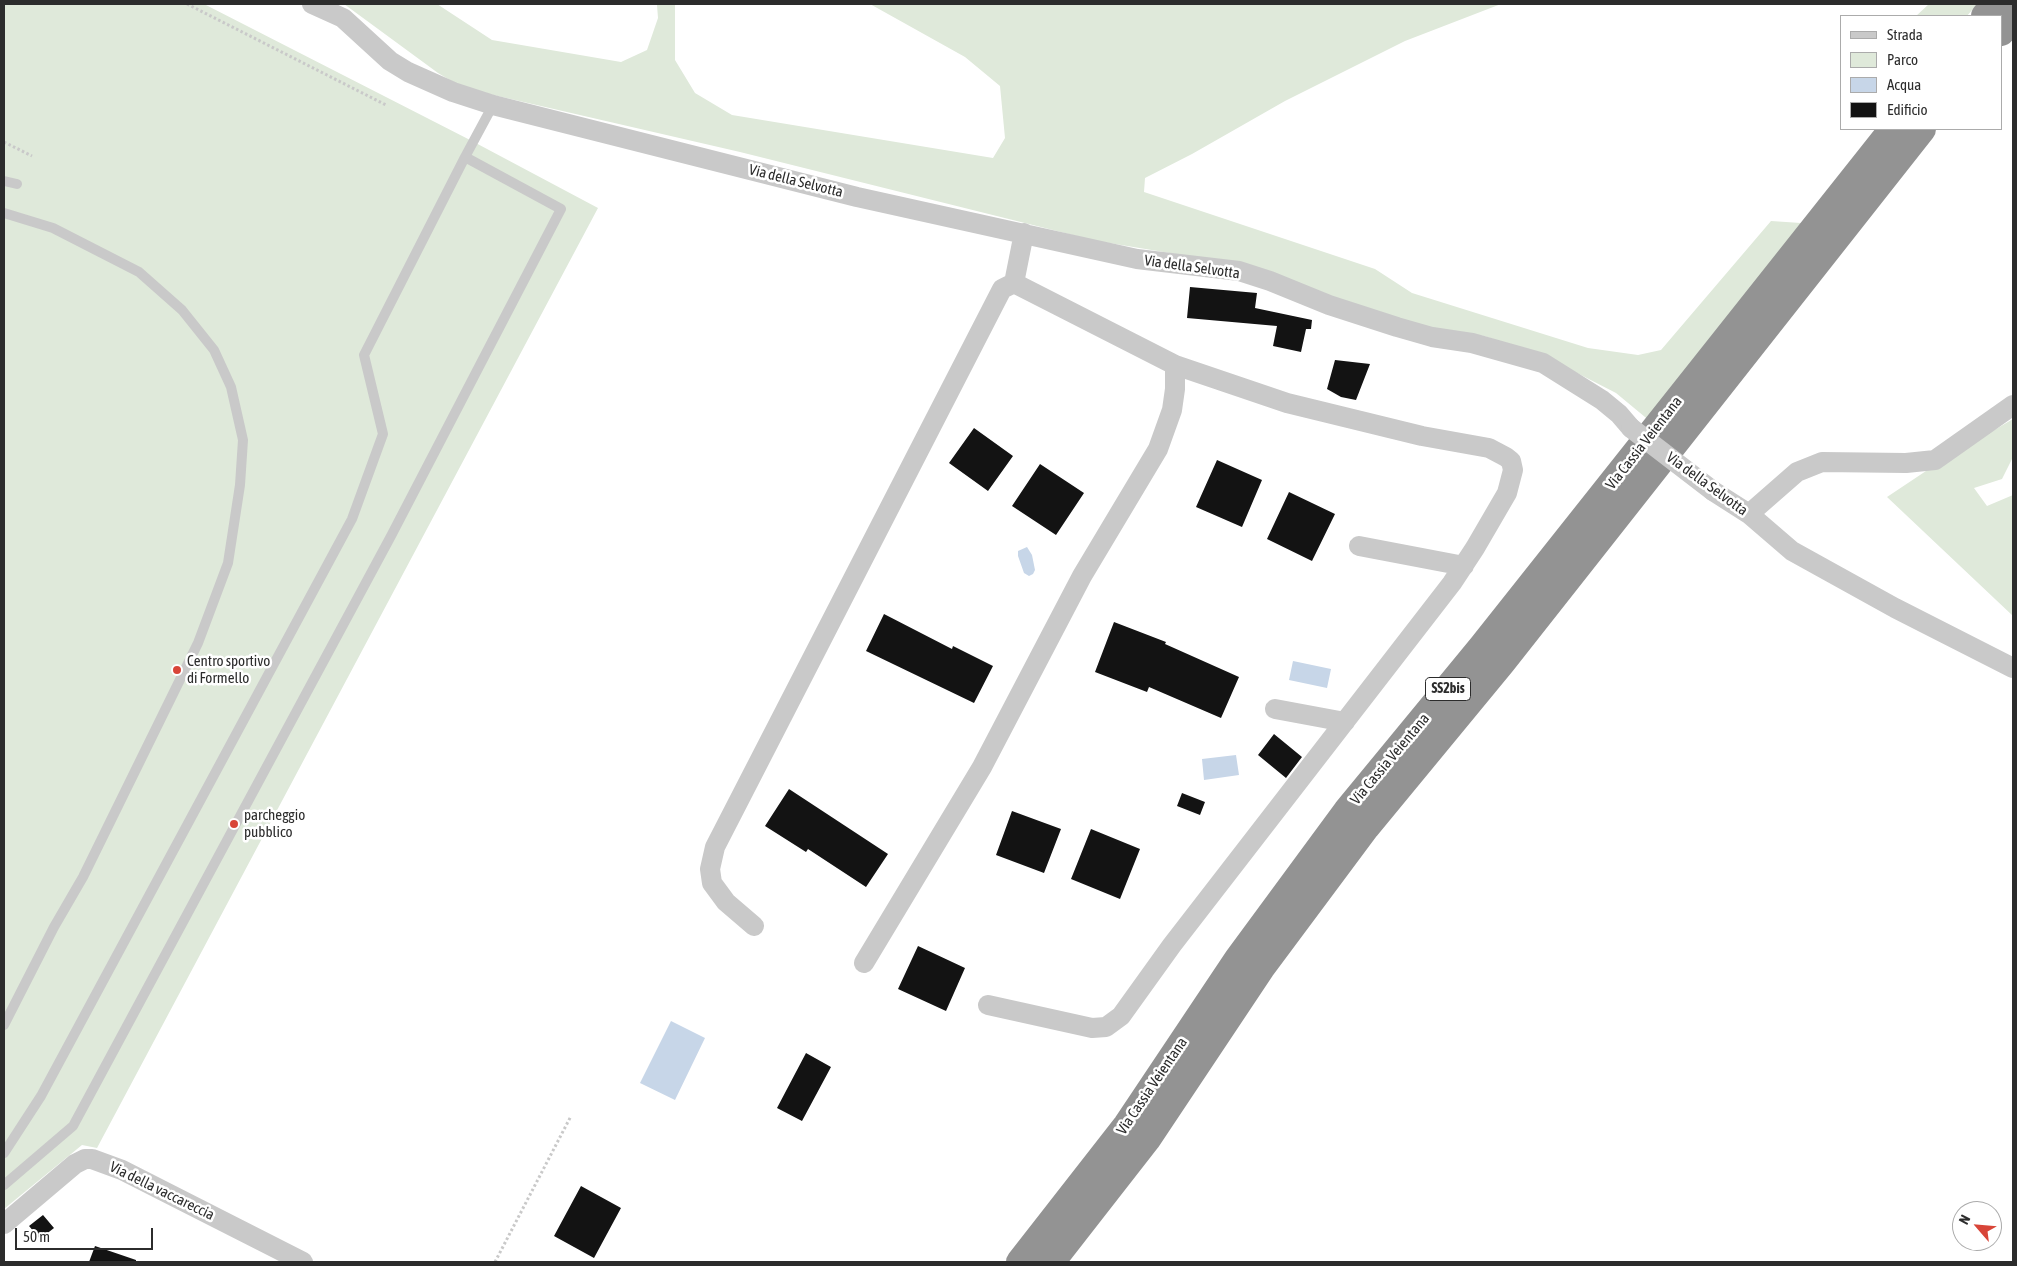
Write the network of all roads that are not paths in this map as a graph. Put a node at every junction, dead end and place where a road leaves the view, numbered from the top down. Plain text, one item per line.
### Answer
1 (312, 4) edge
2 (1996, 4) edge
3 (1986, 15) edge
4 (2013, 17) edge
5 (2002, 31) edge
6 (493, 105) junction
7 (1892, 130) edge
8 (1921, 130) edge
9 (465, 157) junction
10 (4, 182) edge
11 (17, 184) dead end
12 (4, 213) edge
13 (1024, 233) junction
14 (1014, 283) junction
15 (1175, 366) junction
16 (2013, 405) edge
17 (1749, 514) junction
18 (1359, 546) dead end
19 (1464, 566) junction
20 (2013, 668) edge
21 (1274, 709) dead end
22 (1345, 722) junction
23 (754, 926) dead end
24 (864, 963) dead end
25 (988, 1005) dead end
26 (4, 1025) edge
27 (4, 1153) edge
28 (4, 1185) edge
29 (4, 1224) edge
30 (303, 1262) edge
31 (1020, 1262) edge
32 (1051, 1262) edge

1 - 6 street, Via della Selvotta
2 - 3 highway
4 - 5 highway
6 - 9 lane
6 - 13 street, Via della Selvotta
7 - 31 highway, Via Cassia Veientana / SS2bis
8 - 32 highway, Via Cassia Veientana / SS2bis
9 - 27 lane
9 - 28 lane
10 - 11 lane
12 - 26 lane
13 - 14 street
13 - 17 street, Via della Selvotta, bridge
14 - 15 street
14 - 23 street
15 - 19 street
15 - 24 street
16 - 17 street
17 - 20 street, Via della Selvotta
18 - 19 street
19 - 22 street
21 - 22 street
22 - 25 street
29 - 30 street, Via della vaccareccia

